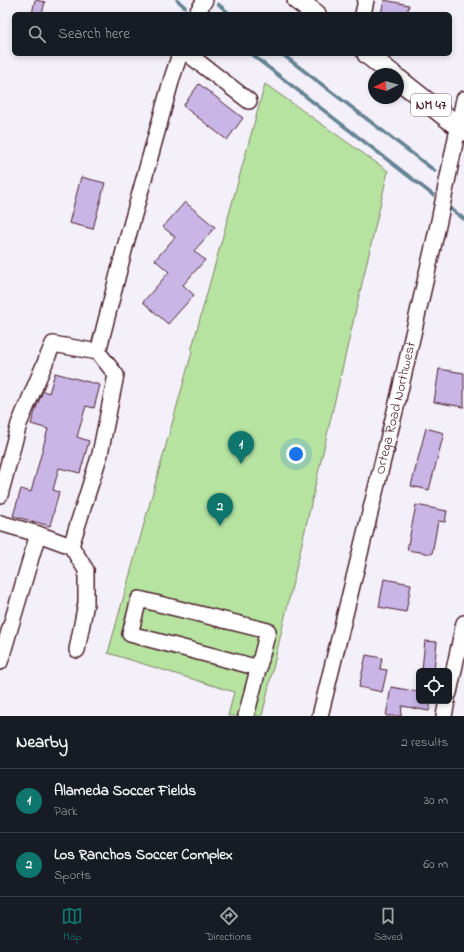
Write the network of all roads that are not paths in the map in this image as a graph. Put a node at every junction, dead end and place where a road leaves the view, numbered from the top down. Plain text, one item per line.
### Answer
1 (205, 0) edge
2 (297, 0) edge
3 (366, 0) edge
4 (197, 12) edge
5 (313, 12) edge
6 (363, 12) edge
7 (179, 56) edge
8 (191, 56) edge
9 (370, 56) edge
10 (384, 68) edge
11 (404, 84) edge
12 (464, 99) edge
13 (249, 101) dead end
14 (461, 129) edge
15 (98, 352) junction
16 (0, 495) edge
17 (0, 523) edge
18 (38, 534) junction
19 (71, 546) junction
20 (464, 623) edge
21 (76, 650) dead end
22 (0, 662) edge
23 (258, 668) junction
24 (452, 679) edge
25 (446, 704) edge
26 (246, 716) edge
27 (320, 716) edge
28 (444, 716) edge

1 - 4 street
2 - 5 main road
3 - 6 street
7 - 15 street
8 - 13 street
9 - 10 main road
11 - 14 main road, NM 47
12 - 14 street, Ortega Road Northwest
14 - 27 street, Ortega Road Northwest
15 - 16 street
15 - 19 street
17 - 18 street
18 - 19 street
18 - 22 street
19 - 21 street
20 - 24 street
23 - 23 street
23 - 26 street
25 - 28 street

